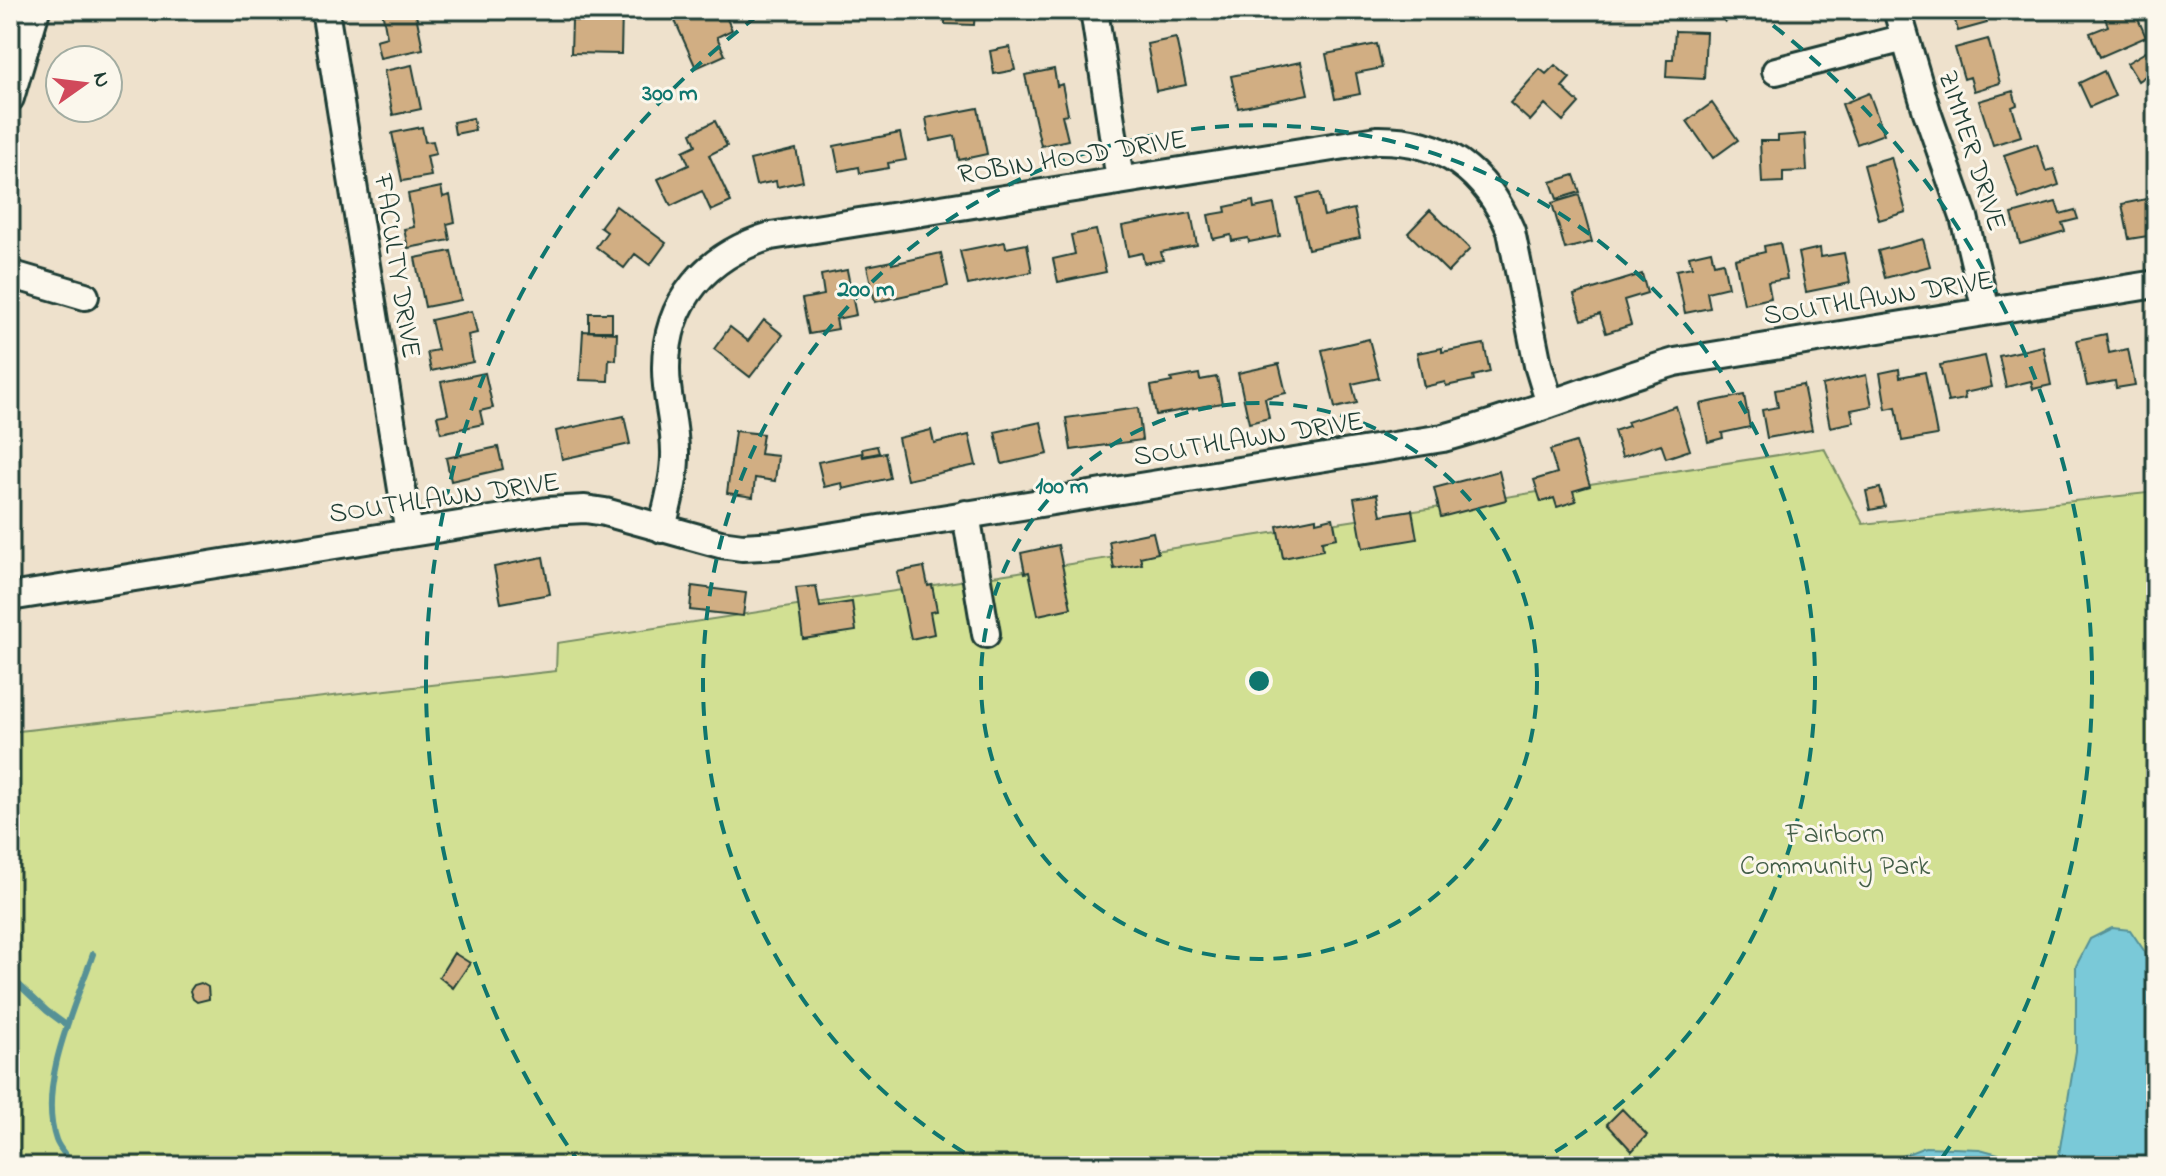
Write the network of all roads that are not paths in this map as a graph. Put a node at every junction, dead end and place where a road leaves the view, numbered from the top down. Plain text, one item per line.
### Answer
1 (36, 10) edge
2 (325, 10) edge
3 (1094, 10) edge
4 (1897, 10) edge
5 (1905, 38) junction
6 (1776, 71) dead end
7 (10, 98) edge
8 (1120, 180) junction
9 (10, 274) edge
10 (2156, 284) edge
11 (85, 296) dead end
12 (1986, 311) junction
13 (1550, 404) junction
14 (966, 514) junction
15 (662, 529) junction
16 (409, 533) junction
17 (10, 597) edge
18 (986, 634) dead end

1 - 7 street
2 - 16 street, FACULTY DRIVE
3 - 8 street
4 - 5 street, ZIMMER DRIVE
5 - 6 street
5 - 12 street, ZIMMER DRIVE
8 - 13 street, ROBIN HOOD DRIVE
8 - 15 street, ROBIN HOOD DRIVE
9 - 11 street
10 - 12 street, SOUTHLAWN DRIVE
12 - 13 street, SOUTHLAWN DRIVE
13 - 14 street, SOUTHLAWN DRIVE
14 - 15 street, SOUTHLAWN DRIVE
14 - 18 street
15 - 16 street, SOUTHLAWN DRIVE
16 - 17 street, SOUTHLAWN DRIVE

